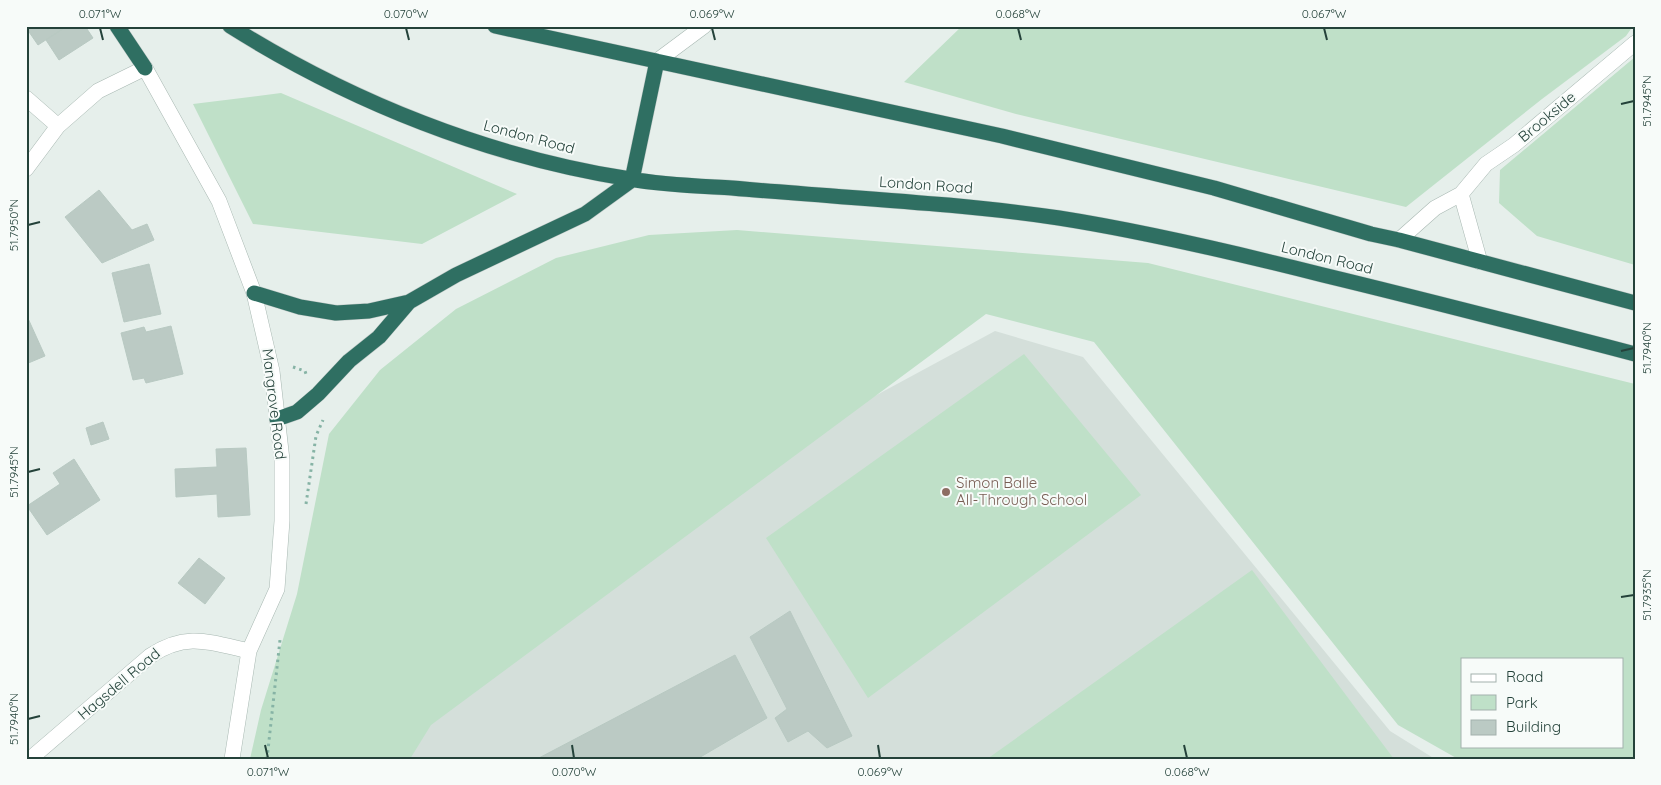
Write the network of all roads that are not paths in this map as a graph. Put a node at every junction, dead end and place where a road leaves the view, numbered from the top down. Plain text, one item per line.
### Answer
1 (117, 26) edge
2 (230, 26) edge
3 (494, 26) edge
4 (704, 26) edge
5 (1635, 43) edge
6 (657, 61) junction
7 (145, 68) junction
8 (26, 98) edge
9 (58, 126) junction
10 (26, 169) edge
11 (632, 180) junction
12 (1461, 194) junction
13 (1399, 240) junction
14 (1480, 262) junction
15 (254, 292) junction
16 (409, 302) junction
17 (1635, 302) edge
18 (1635, 354) edge
19 (278, 419) junction
20 (249, 651) junction
21 (30, 759) edge
22 (232, 759) edge

1 - 7 highway
2 - 11 highway, London Road
3 - 6 highway
4 - 6 street
5 - 12 street, Brookside
6 - 11 highway
6 - 13 highway
7 - 9 street
7 - 15 street, Mangrove Road
8 - 9 street
9 - 10 street
11 - 16 highway
11 - 18 highway, London Road
12 - 13 street, Brookside
12 - 14 street
13 - 14 highway
14 - 17 highway
15 - 16 highway
15 - 19 street, Mangrove Road
16 - 19 highway
19 - 20 street, Mangrove Road
20 - 21 street, Hagsdell Road
20 - 22 street, Mangrove Road

